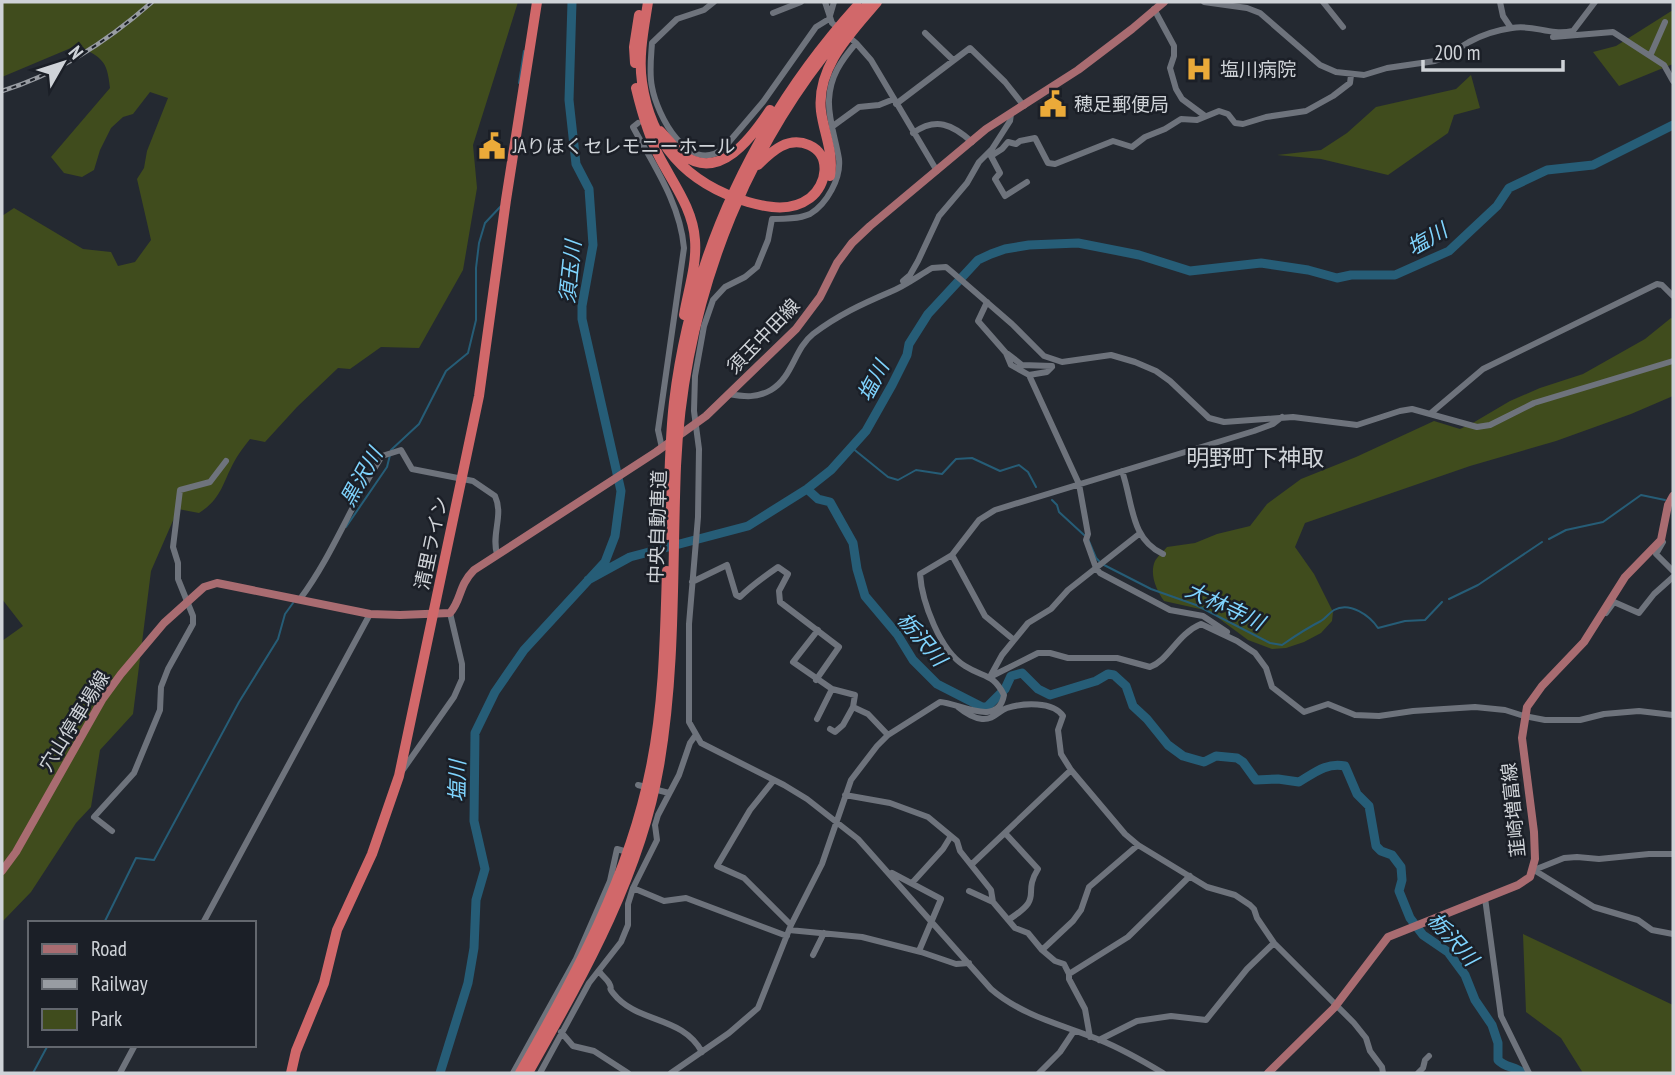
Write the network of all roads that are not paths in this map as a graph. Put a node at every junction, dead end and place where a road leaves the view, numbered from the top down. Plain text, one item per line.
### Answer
1 (537, 2) edge
2 (714, 2) edge
3 (801, 2) edge
4 (825, 2) edge
5 (834, 2) edge
6 (861, 2) edge
7 (870, 2) edge
8 (877, 2) edge
9 (1164, 2) edge
10 (1204, 2) edge
11 (1324, 2) edge
12 (1500, 2) edge
13 (1595, 2) edge
14 (644, 4) edge
15 (1154, 9) junction
16 (773, 13) dead end
17 (829, 19) junction
18 (1665, 22) dead end
19 (1343, 27) dead end
20 (1511, 28) junction
21 (1536, 29) junction
22 (925, 33) dead end
23 (845, 37) junction
24 (1650, 56) junction
25 (953, 60) junction
26 (1351, 75) junction
27 (798, 78) junction
28 (1672, 79) edge
29 (895, 101) junction
30 (1024, 106) junction
31 (1011, 114) junction
32 (1205, 116) junction
33 (638, 123) dead end
34 (654, 125) junction
35 (833, 126) junction
36 (913, 133) junction
37 (653, 142) junction
38 (972, 142) junction
39 (989, 155) junction
40 (937, 171) junction
41 (750, 172) junction
42 (1027, 182) dead end
43 (738, 189) junction
44 (728, 214) junction
45 (899, 288) junction
46 (709, 290) dead end
47 (716, 296) junction
48 (1673, 296) edge
49 (985, 300) junction
50 (1006, 353) junction
51 (1673, 361) edge
52 (1055, 364) junction
53 (1029, 375) junction
54 (729, 394) junction
55 (674, 403) junction
56 (1431, 413) junction
57 (1282, 417) junction
58 (696, 424) junction
59 (676, 430) junction
60 (670, 446) junction
61 (226, 461) dead end
62 (1122, 471) junction
63 (463, 478) junction
64 (1079, 484) junction
65 (1673, 496) edge
66 (1139, 534) junction
67 (1661, 540) junction
68 (499, 552) junction
69 (1163, 554) dead end
70 (952, 555) junction
71 (1099, 565) junction
72 (1673, 571) edge
73 (1673, 577) edge
74 (692, 580) junction
75 (670, 587) junction
76 (300, 598) junction
77 (186, 603) junction
78 (434, 613) junction
79 (450, 613) junction
80 (370, 614) junction
81 (1598, 617) junction
82 (818, 630) junction
83 (1014, 640) junction
84 (1237, 640) junction
85 (990, 677) junction
86 (816, 680) junction
87 (832, 689) junction
88 (954, 704) junction
89 (853, 706) junction
90 (1673, 715) edge
91 (1524, 716) junction
92 (817, 719) dead end
93 (830, 729) dead end
94 (888, 735) junction
95 (695, 736) junction
96 (1071, 770) junction
97 (399, 776) junction
98 (774, 780) junction
99 (638, 785) dead end
100 (665, 792) junction
101 (845, 795) junction
102 (836, 821) junction
103 (112, 831) dead end
104 (1005, 833) junction
105 (951, 836) junction
106 (1138, 845) junction
107 (1673, 854) edge
108 (644, 858) junction
109 (972, 864) junction
110 (1534, 870) junction
111 (2, 871) edge
112 (890, 872) junction
113 (1190, 876) junction
114 (912, 883) junction
115 (633, 888) junction
116 (969, 891) dead end
117 (1485, 898) junction
118 (993, 902) junction
119 (932, 920) junction
120 (1008, 920) junction
121 (204, 921) edge
122 (789, 930) junction
123 (824, 933) junction
124 (1673, 933) edge
125 (1275, 943) junction
126 (1042, 950) junction
127 (919, 951) junction
128 (813, 954) dead end
129 (969, 963) junction
130 (599, 971) junction
131 (1069, 974) junction
132 (1335, 1006) junction
133 (1074, 1031) junction
134 (561, 1032) junction
135 (1090, 1037) junction
136 (1099, 1040) junction
137 (134, 1047) edge
138 (702, 1052) junction
139 (1429, 1056) dead end
140 (120, 1073) edge
141 (290, 1073) edge
142 (507, 1073) edge
143 (513, 1073) edge
144 (520, 1073) edge
145 (528, 1073) edge
146 (540, 1073) edge
147 (628, 1073) edge
148 (673, 1073) edge
149 (1039, 1073) edge
150 (1163, 1073) edge
151 (1268, 1073) edge
152 (1383, 1073) edge
153 (1418, 1073) edge
154 (1529, 1073) edge

1 - 63 highway, 清里ライン
2 - 17 street
3 - 16 street
4 - 17 street
5 - 17 street
6 - 23 highway, 中央自動車道
7 - 23 highway, 中央自動車道
8 - 23 highway
9 - 15 main road, 須玉中田線
10 - 26 street
11 - 19 street
12 - 20 street
13 - 21 street
14 - 34 highway
14 - 37 highway
15 - 30 main road, 須玉中田線
15 - 32 street
17 - 23 street
18 - 24 street
20 - 21 street
20 - 26 street
21 - 24 street
22 - 25 street
23 - 27 highway, 中央自動車道
23 - 29 street
23 - 35 street
23 - 37 highway
23 - 41 highway, 中央自動車道
24 - 28 street
25 - 29 street
25 - 30 street
26 - 32 street
27 - 34 highway
27 - 43 highway, 中央自動車道
29 - 35 street
29 - 36 street
30 - 31 main road, 須玉中田線
31 - 38 main road, 須玉中田線
31 - 39 street
32 - 39 street
33 - 60 street
34 - 41 highway
35 - 47 street
36 - 38 street
36 - 40 street
37 - 55 highway
38 - 40 main road, 須玉中田線
39 - 42 street
39 - 45 street
40 - 54 main road, 須玉中田線
41 - 43 highway, 中央自動車道
43 - 44 highway, 中央自動車道
44 - 55 highway, 中央自動車道
44 - 59 highway, 中央自動車道
45 - 49 street
45 - 54 street
46 - 47 street
47 - 58 street
48 - 56 street
49 - 50 street
49 - 52 street
50 - 52 street
50 - 53 street
51 - 56 street
52 - 53 street
52 - 57 street
53 - 64 street
54 - 58 main road, 須玉中田線
55 - 59 highway, 中央自動車道
56 - 57 street
57 - 62 street
58 - 60 main road, 須玉中田線
58 - 74 street
59 - 60 highway, 中央自動車道
60 - 68 main road, 須玉中田線
60 - 75 highway, 中央自動車道
61 - 77 street
62 - 64 street
62 - 66 street
63 - 68 street
63 - 76 street
63 - 78 highway, 清里ライン
64 - 70 street
64 - 71 street
65 - 67 main road
66 - 69 street
66 - 71 street
67 - 72 street
67 - 81 main road
68 - 79 main road, 須玉中田線
70 - 83 street
70 - 85 street
71 - 83 street
71 - 84 street
73 - 81 street
74 - 82 street
74 - 95 street
75 - 144 highway, 中央自動車道
75 - 145 highway, 中央自動車道
76 - 77 main road, 穴山停車場線
76 - 80 main road, 穴山停車場線
77 - 103 street
77 - 111 main road, 穴山停車場線
78 - 79 main road
78 - 80 main road, 穴山停車場線
78 - 97 highway, 清里ライン
79 - 97 street
80 - 121 street
81 - 91 main road
82 - 86 street
82 - 86 street
83 - 85 street
84 - 85 street
84 - 91 street
85 - 88 street
86 - 87 street
87 - 89 street
87 - 92 street
88 - 94 street
88 - 96 street
89 - 93 street
89 - 94 street
90 - 91 street
91 - 110 main road, 韮崎増富線
94 - 101 street
95 - 98 street
95 - 100 street
96 - 104 street
96 - 106 street
97 - 141 highway, 清里ライン
98 - 102 street
98 - 122 street
99 - 100 street
100 - 108 street
101 - 102 street
101 - 105 street
102 - 112 street
102 - 122 street
104 - 109 street
104 - 120 street
105 - 109 street
105 - 114 street
106 - 113 street
106 - 126 street
107 - 110 street
108 - 115 street
108 - 143 street
109 - 118 street
110 - 117 main road, 韮崎増富線
110 - 124 street
112 - 114 street
112 - 119 street
113 - 125 street
113 - 131 street
114 - 119 street
115 - 122 street
115 - 130 street
116 - 118 street
117 - 132 main road, 韮崎増富線
117 - 154 street
118 - 120 street
119 - 127 street
119 - 129 street
120 - 126 street
122 - 123 street
122 - 138 street
123 - 127 street
123 - 128 street
125 - 132 street
125 - 136 street
126 - 131 street
127 - 129 street
129 - 133 street
130 - 134 street
130 - 138 street
131 - 135 street
132 - 151 main road, 韮崎増富線
132 - 152 street
133 - 135 street
133 - 149 street
134 - 146 street
134 - 147 street
135 - 136 street
136 - 150 street
137 - 140 street
138 - 148 street
139 - 153 street
142 - 143 street

